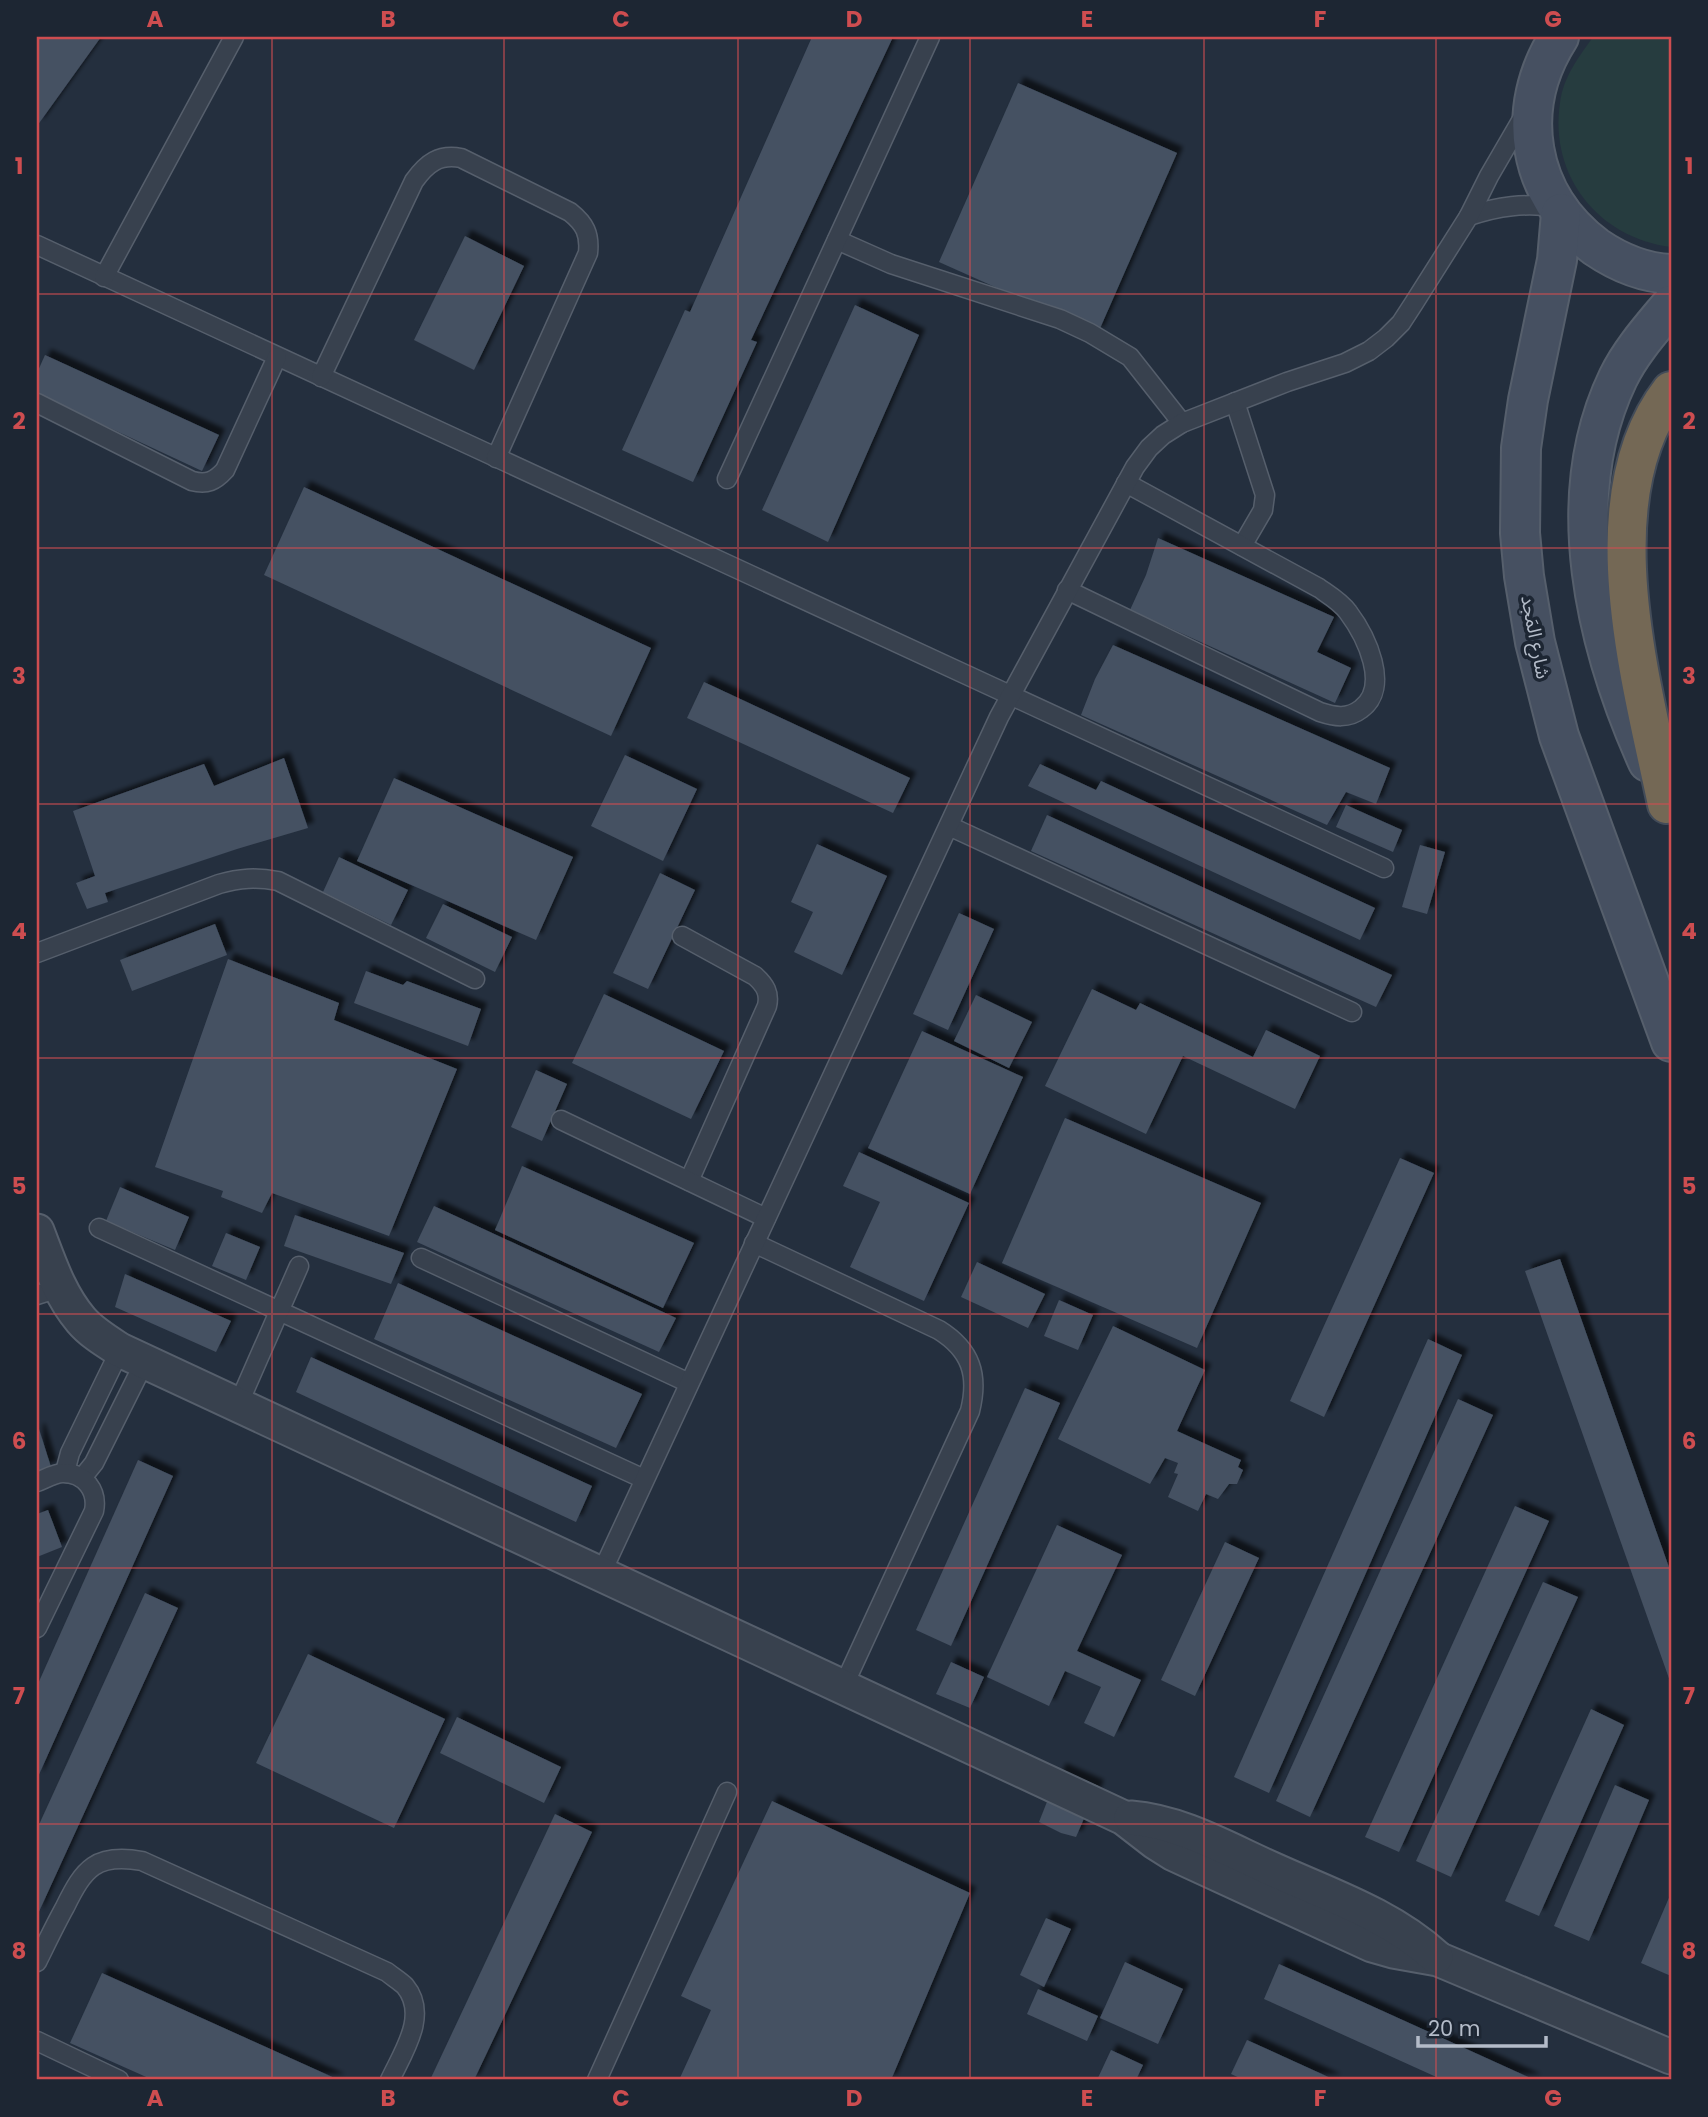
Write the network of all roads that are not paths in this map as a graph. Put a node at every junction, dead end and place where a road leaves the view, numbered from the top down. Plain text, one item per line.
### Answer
1 (234, 37) edge
2 (930, 37) edge
3 (1549, 43) edge
4 (1533, 100) junction
5 (1559, 210) junction
6 (1469, 216) junction
7 (837, 240) junction
8 (37, 245) edge
9 (1671, 274) edge
10 (104, 277) junction
11 (1671, 305) edge
12 (277, 357) junction
13 (321, 377) junction
14 (1671, 391) edge
15 (1235, 402) junction
16 (37, 403) edge
17 (1182, 423) junction
18 (496, 458) junction
19 (727, 479) dead end
20 (1126, 483) junction
21 (1242, 546) junction
22 (1067, 590) junction
23 (1010, 695) junction
24 (1669, 810) edge
25 (949, 826) junction
26 (1384, 868) dead end
27 (682, 936) dead end
28 (37, 953) edge
29 (475, 979) dead end
30 (1352, 1012) dead end
31 (1671, 1042) edge
32 (561, 1120) dead end
33 (689, 1181) junction
34 (766, 1218) junction
35 (99, 1228) dead end
36 (37, 1231) edge
37 (754, 1244) junction
38 (421, 1258) dead end
39 (299, 1266) dead end
40 (48, 1291) edge
41 (279, 1310) junction
42 (132, 1356) junction
43 (689, 1383) junction
44 (238, 1405) junction
45 (74, 1476) junction
46 (645, 1479) junction
47 (37, 1482) edge
48 (601, 1574) junction
49 (39, 1617) edge
50 (843, 1686) junction
51 (727, 1792) dead end
52 (37, 1962) edge
53 (37, 2041) edge
54 (1671, 2057) edge
55 (119, 2080) edge
56 (390, 2080) edge
57 (597, 2080) edge

1 - 10 lane
2 - 7 lane
3 - 4 street
4 - 5 street
4 - 6 lane
5 - 6 lane
5 - 9 street
5 - 31 street, شارع المَجد
6 - 15 lane
7 - 17 lane
7 - 19 lane
8 - 10 lane
10 - 12 lane
11 - 24 street
12 - 13 lane
12 - 16 lane
13 - 18 lane
13 - 18 lane
14 - 24 highway
15 - 17 lane
15 - 21 lane
17 - 20 lane
18 - 23 lane
20 - 21 lane
20 - 22 lane
21 - 22 lane
22 - 23 lane
23 - 25 lane
23 - 26 lane
25 - 30 lane
25 - 34 lane
27 - 33 lane
28 - 29 lane
32 - 33 lane
33 - 34 lane
34 - 37 lane
35 - 41 lane
36 - 40 street
37 - 43 lane
37 - 50 lane
38 - 43 lane
39 - 41 lane
40 - 42 street
41 - 44 lane
41 - 46 lane
42 - 44 street
42 - 45 lane
42 - 45 lane
43 - 46 lane
44 - 48 street
45 - 47 lane
45 - 49 lane
46 - 48 lane
48 - 50 street
50 - 54 street
51 - 57 lane
52 - 56 lane
53 - 55 lane

